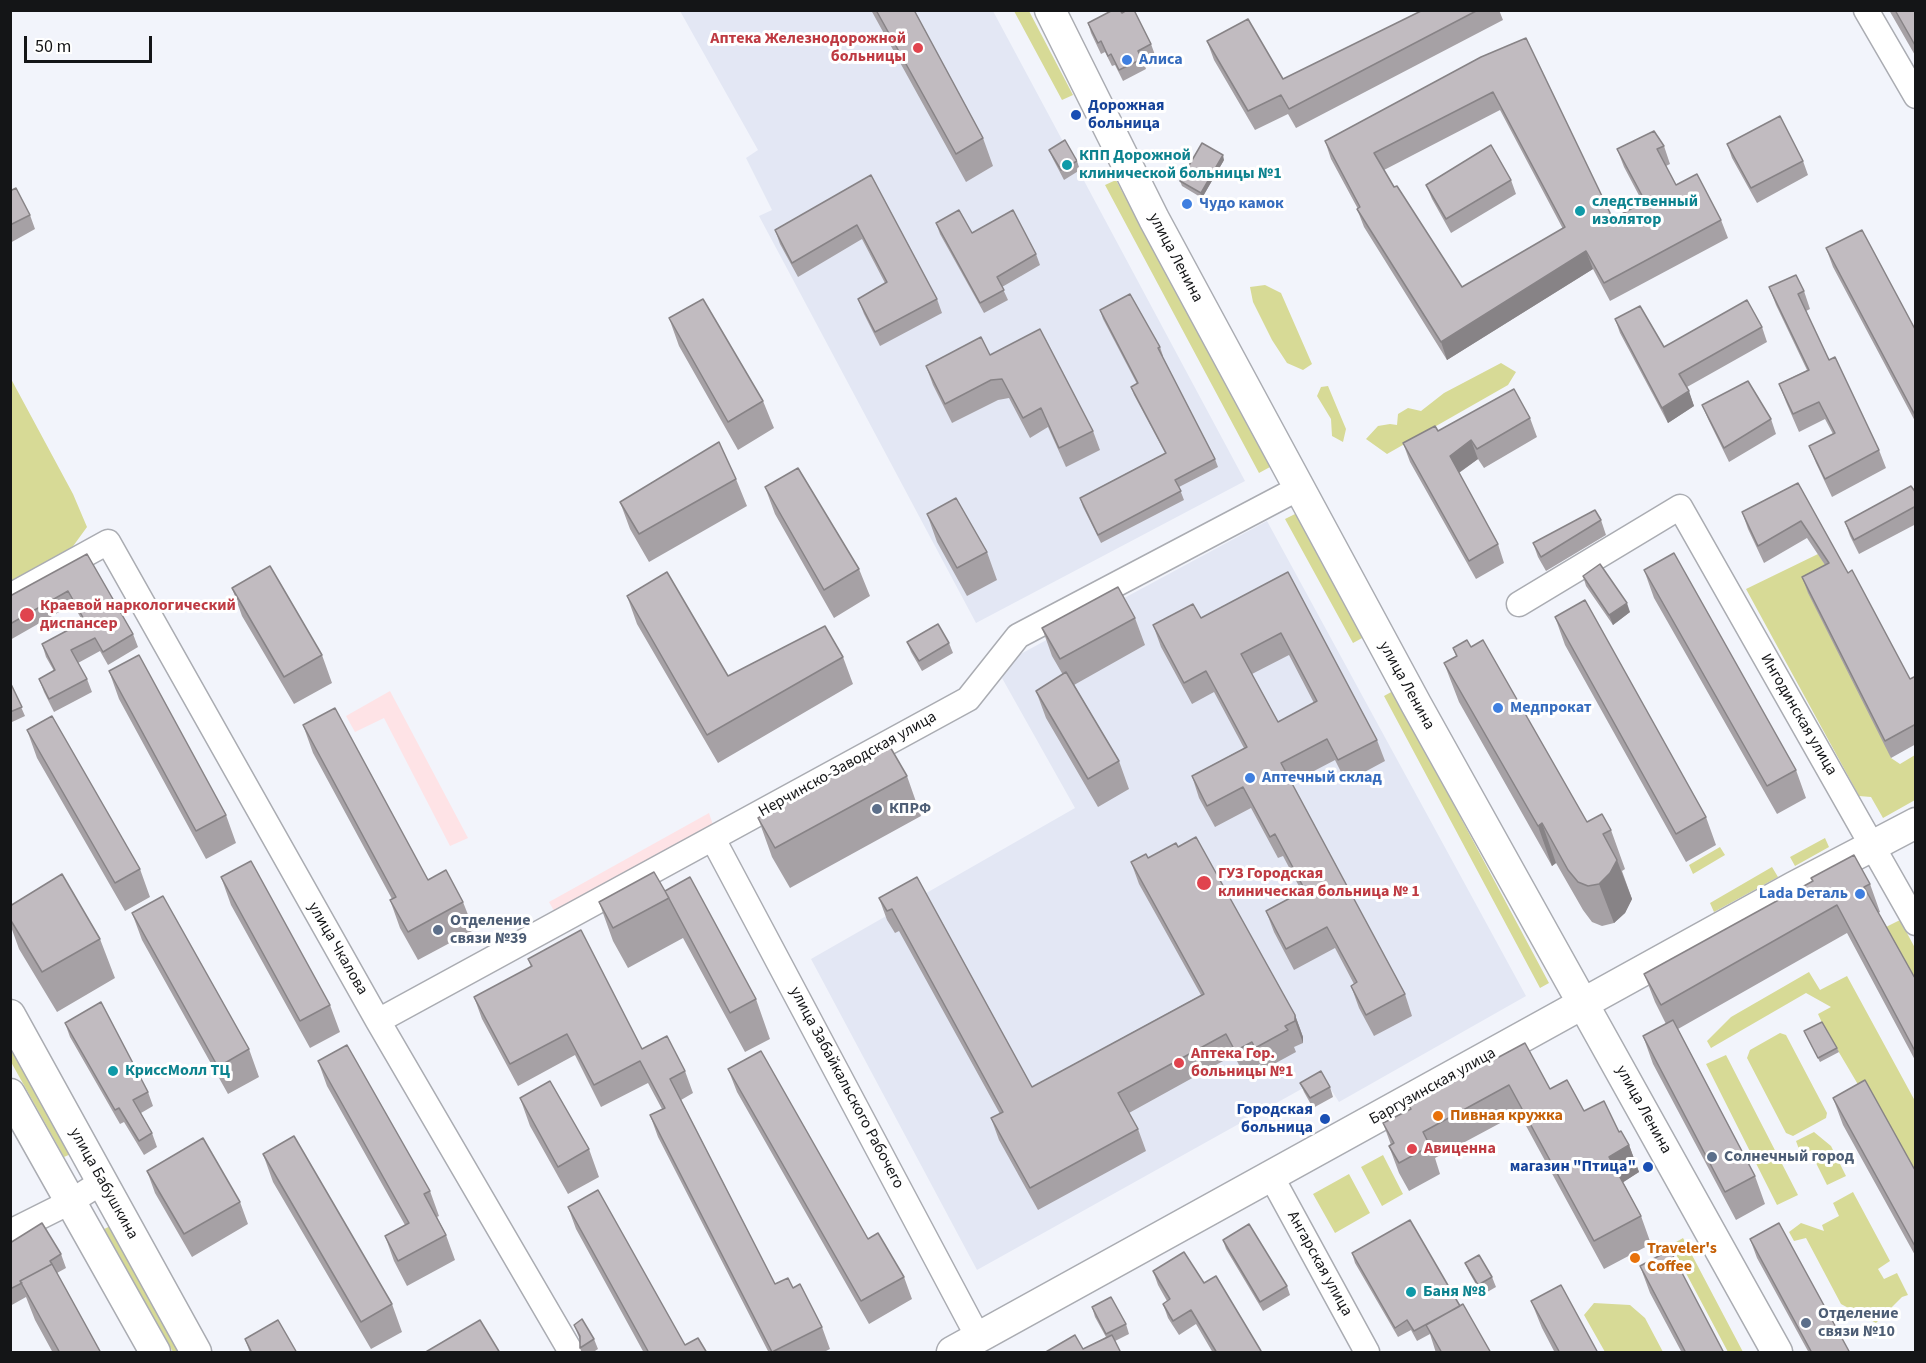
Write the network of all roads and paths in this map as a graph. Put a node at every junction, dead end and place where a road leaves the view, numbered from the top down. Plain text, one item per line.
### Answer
1 (1050, 10) edge
2 (1866, 10) edge
3 (1916, 96) edge
4 (1299, 488) junction
5 (10, 596) edge
6 (1519, 604) dead end
7 (1916, 823) edge
8 (713, 839) junction
9 (1872, 845) junction
10 (1916, 923) edge
11 (1584, 1004) junction
12 (10, 1015) edge
13 (378, 1021) junction
14 (10, 1094) edge
15 (1271, 1176) junction
16 (102, 1182) junction
17 (70, 1202) junction
18 (10, 1232) edge
19 (978, 1337) junction
20 (155, 1353) edge
21 (196, 1353) edge
22 (571, 1353) edge
23 (952, 1353) edge
24 (1367, 1353) edge
25 (1777, 1353) edge

1 - 4 main road, улица Ленина
2 - 3 street
4 - 8 street, Нерчинско-Заводская улица
4 - 11 main road, улица Ленина
5 - 13 street, улица Чкалова
6 - 9 street, Ингодинская улица
7 - 9 main road, Баргузинская улица
8 - 13 street, Нерчинско-Заводская улица
8 - 19 street, улица Забайкальского Рабочего
9 - 10 street, Ингодинская улица
9 - 11 main road, Баргузинская улица
11 - 15 main road, Баргузинская улица
11 - 25 main road, улица Ленина
12 - 16 main road, улица Бабушкина
13 - 22 street, улица Чкалова
14 - 17 main road
15 - 19 main road, Баргузинская улица
15 - 24 street, Ангарская улица
16 - 17 street
16 - 21 main road, улица Бабушкина
17 - 18 street
17 - 20 main road
19 - 23 main road, Баргузинская улица

